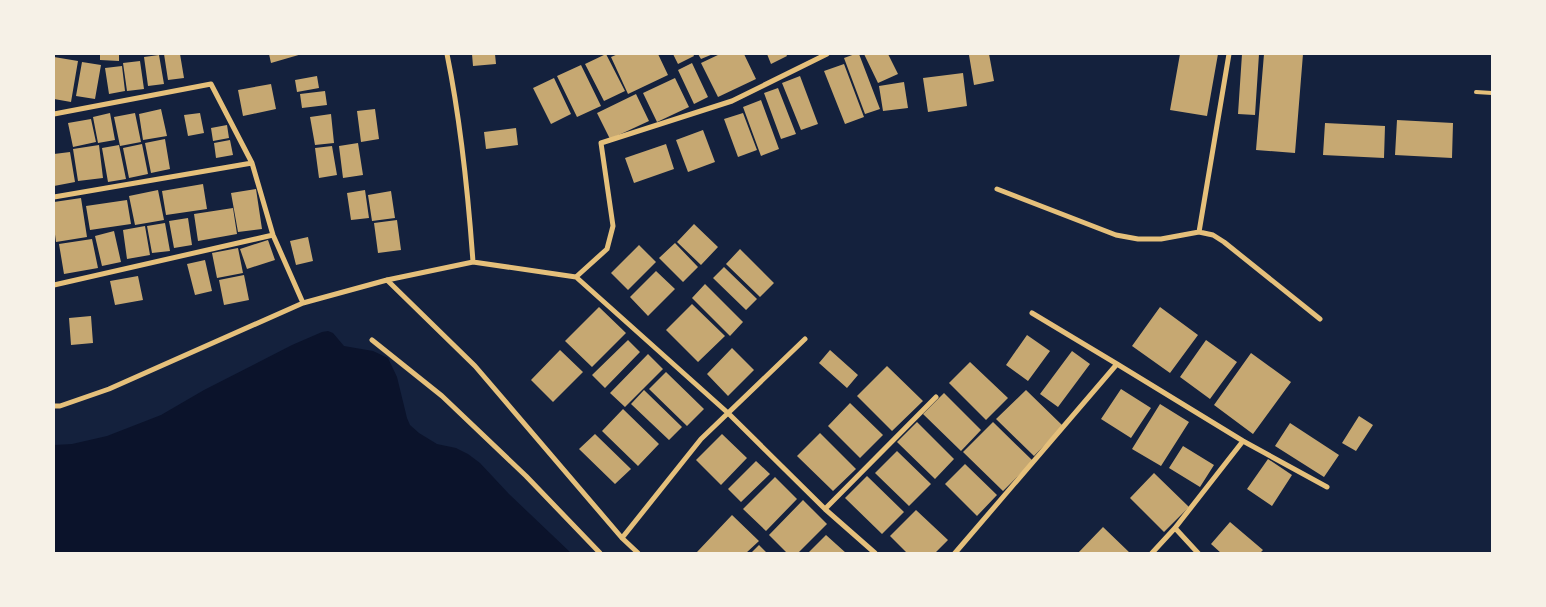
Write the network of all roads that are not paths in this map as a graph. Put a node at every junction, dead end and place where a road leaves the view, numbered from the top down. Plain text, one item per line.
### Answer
1 (446, 54) edge
2 (827, 54) edge
3 (1230, 54) edge
4 (1476, 92) dead end
5 (1492, 93) edge
6 (54, 114) edge
7 (252, 163) junction
8 (997, 189) dead end
9 (54, 197) edge
10 (1199, 232) junction
11 (273, 235) junction
12 (473, 262) junction
13 (576, 277) junction
14 (387, 280) junction
15 (54, 285) edge
16 (303, 303) junction
17 (1032, 313) dead end
18 (1320, 319) dead end
19 (805, 339) dead end
20 (372, 340) dead end
21 (1117, 364) junction
22 (936, 398) dead end
23 (54, 406) edge
24 (728, 413) junction
25 (1243, 441) junction
26 (1327, 487) dead end
27 (825, 509) junction
28 (1175, 528) junction
29 (622, 538) junction
30 (600, 553) edge
31 (638, 553) edge
32 (874, 553) edge
33 (955, 553) edge
34 (1152, 553) edge
35 (1198, 553) edge

1 - 12 street
2 - 13 street
3 - 10 street
4 - 5 lane
6 - 7 street
7 - 9 street
7 - 11 street
8 - 10 street
10 - 18 street
11 - 15 street
11 - 16 street
12 - 13 street
12 - 14 street
13 - 24 street
14 - 16 street
14 - 29 street
16 - 23 street
17 - 21 street
19 - 24 street
20 - 30 street
21 - 25 street
21 - 33 street
22 - 27 street
24 - 27 street
24 - 29 street
25 - 26 street
25 - 28 street
27 - 32 street
28 - 34 street
28 - 35 street
29 - 31 street

